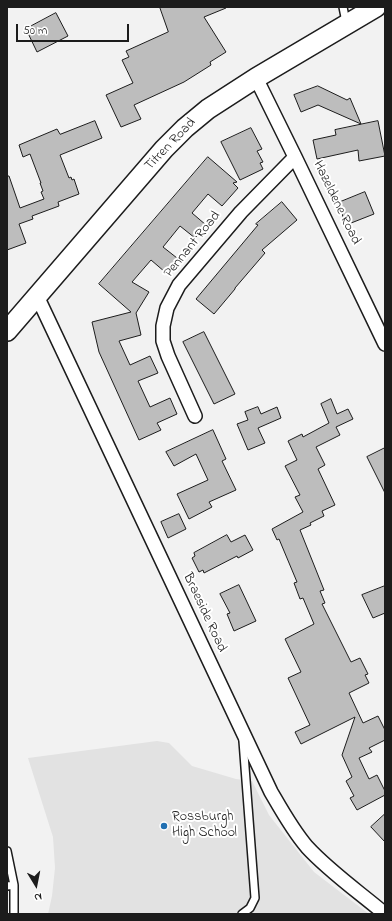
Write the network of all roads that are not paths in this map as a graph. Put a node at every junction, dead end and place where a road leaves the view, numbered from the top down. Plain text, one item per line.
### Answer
1 (376, 7) edge
2 (345, 16) edge
3 (256, 78) junction
4 (296, 157) junction
5 (37, 296) junction
6 (7, 331) edge
7 (385, 344) edge
8 (195, 416) dead end
9 (242, 731) junction
10 (7, 851) edge
11 (11, 885) edge
12 (14, 914) edge
13 (242, 914) edge
14 (385, 914) edge

1 - 2 street, Titren Road
2 - 3 street, Titren Road
3 - 4 street, Hazeldene Road
3 - 5 street, Titren Road
4 - 7 street, Hazeldene Road
4 - 8 street, Pennant Road
5 - 6 street, Titren Road
5 - 9 street, Braeside Road
9 - 13 lane
9 - 14 street, Braeside Road
10 - 11 lane
11 - 12 lane

